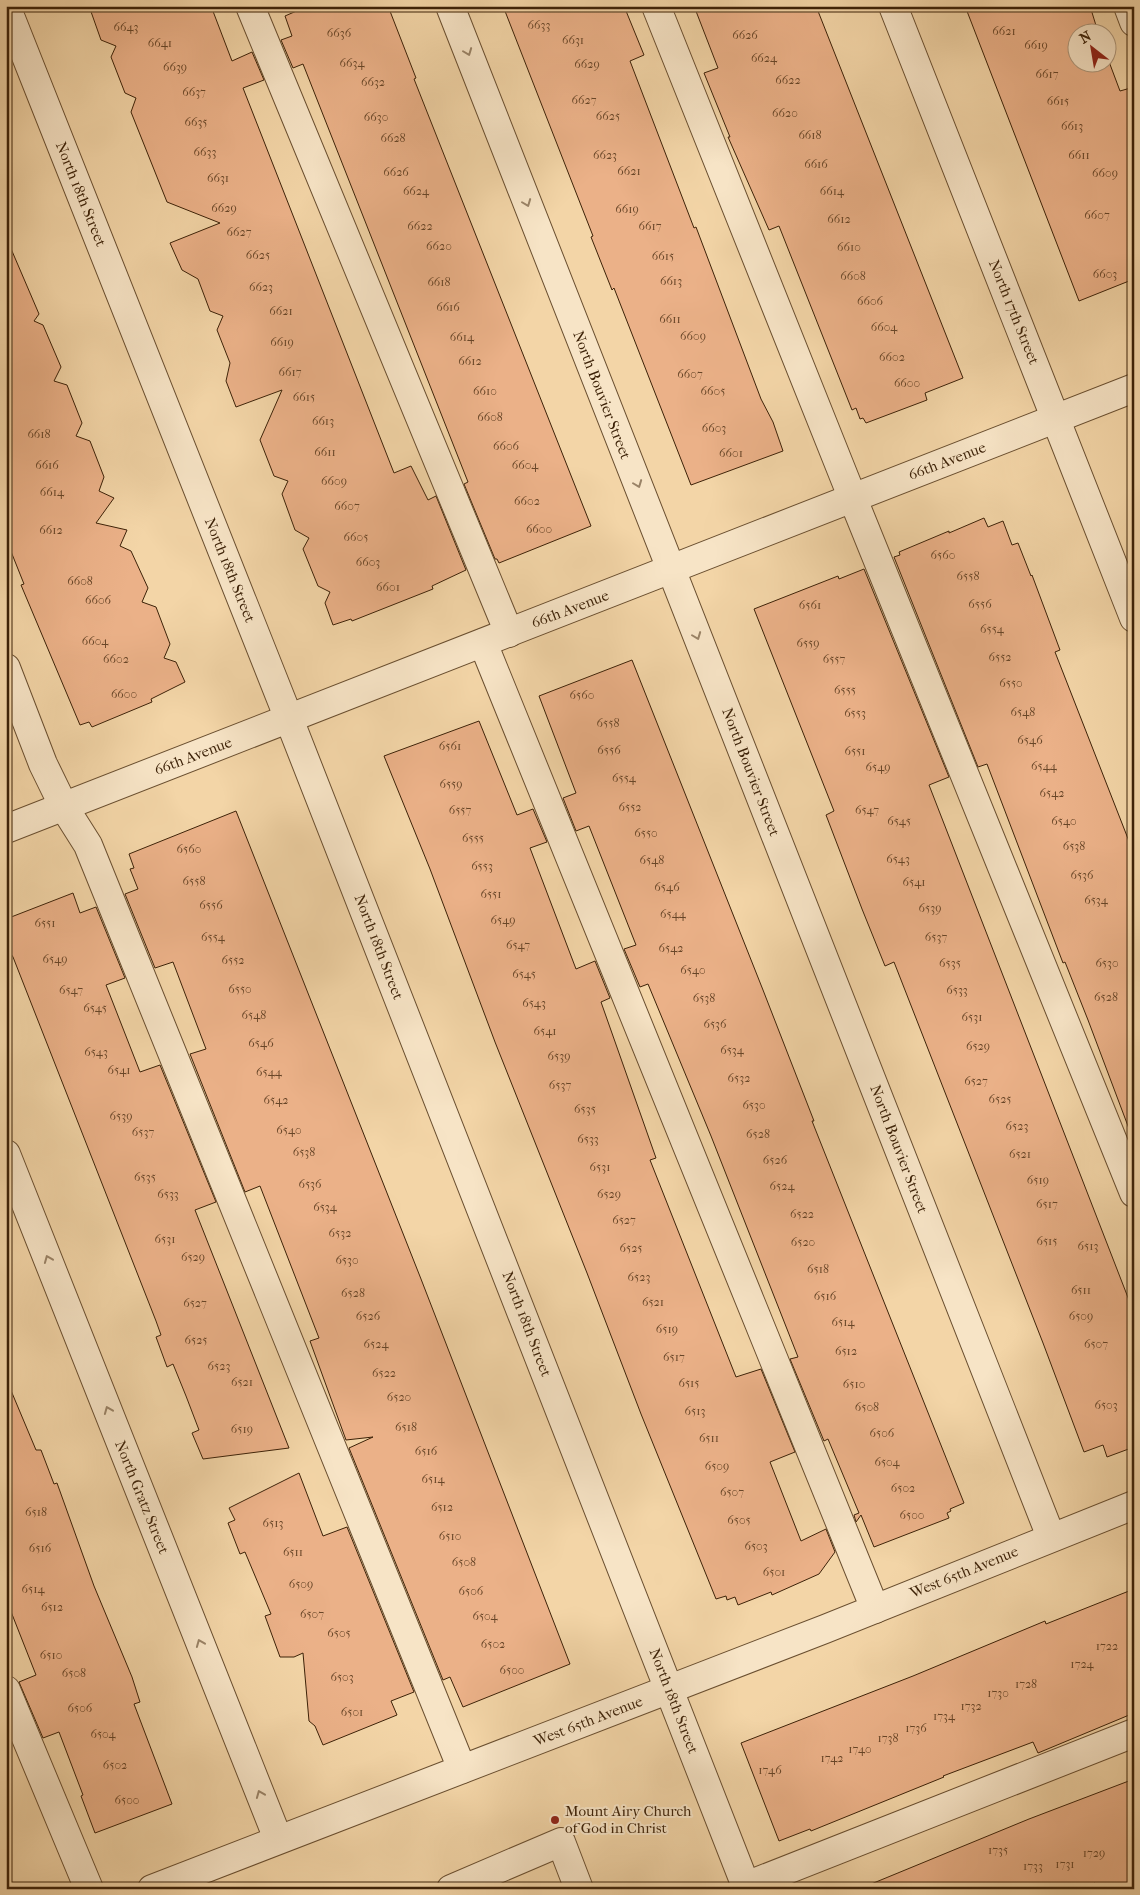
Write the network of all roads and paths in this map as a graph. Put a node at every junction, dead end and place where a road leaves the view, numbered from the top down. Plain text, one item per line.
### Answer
1 (6, 6) edge
2 (250, 6) edge
3 (450, 6) edge
4 (656, 6) edge
5 (893, 6) edge
6 (1128, 6) edge
7 (1134, 22) edge
8 (1134, 388) edge
9 (1056, 419) junction
10 (853, 498) junction
11 (671, 569) junction
12 (1134, 618) edge
13 (509, 633) junction
14 (483, 643) junction
15 (6, 668) edge
16 (289, 719) junction
17 (64, 807) junction
18 (6, 829) edge
19 (6, 1154) edge
20 (1134, 1193) edge
21 (1134, 1505) edge
22 (1051, 1537) junction
23 (875, 1608) junction
24 (670, 1689) junction
25 (6, 1690) edge
26 (1134, 1733) edge
27 (462, 1769) junction
28 (278, 1839) junction
29 (747, 1888) edge
30 (89, 1889) edge
31 (152, 1889) edge
32 (451, 1889) edge
33 (579, 1889) edge

1 - 16 street, North 18th Street
2 - 13 street
3 -> 11 street, North Bouvier Street
4 - 10 street
5 - 9 street, North 17th Street
6 - 7 street
8 - 9 street, 66th Avenue
9 - 10 street, 66th Avenue
9 - 12 street, North 17th Street
10 - 11 street, 66th Avenue
10 - 20 street
11 - 13 street, 66th Avenue
11 -> 22 street, North Bouvier Street
13 - 14 street, 66th Avenue
14 - 16 street, 66th Avenue
14 - 23 street
15 - 17 street
16 - 17 street, 66th Avenue
16 - 24 street, North 18th Street
17 - 18 street, 66th Avenue
17 - 27 street
28 -> 19 street, North Gratz Street
21 - 22 street, West 65th Avenue
22 - 23 street, West 65th Avenue
23 - 24 street, West 65th Avenue
24 - 27 street, West 65th Avenue
24 - 29 street, North 18th Street
25 - 30 street
26 - 29 street
27 - 28 street, West 65th Avenue
28 - 31 street, West 65th Avenue
32 - 33 street

